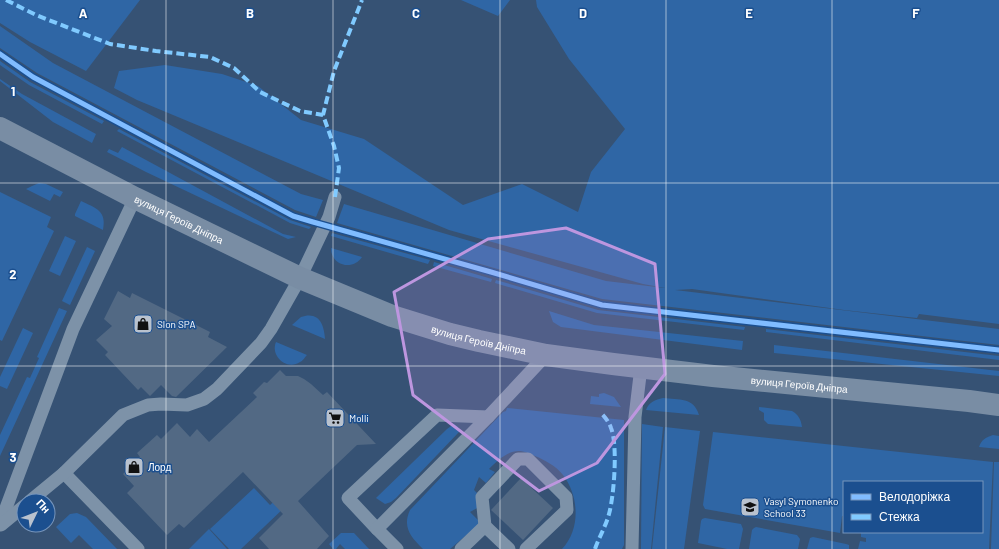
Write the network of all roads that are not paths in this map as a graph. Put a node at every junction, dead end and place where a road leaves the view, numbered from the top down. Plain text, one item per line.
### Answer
1 (0, 128) edge
2 (335, 197) dead end
3 (135, 198) junction
4 (300, 278) junction
5 (546, 355) junction
6 (640, 367) junction
7 (999, 405) edge
8 (488, 417) junction
9 (64, 473) junction
10 (40, 493) edge
11 (16, 512) edge
12 (0, 525) edge
13 (485, 526) junction
14 (378, 529) junction
15 (138, 549) edge
16 (397, 549) edge
17 (461, 549) edge
18 (509, 549) edge
19 (526, 549) edge
20 (632, 549) edge

1 - 3 main road, вулиця Героїв Дніпра
2 - 4 lane
3 - 4 main road, вулиця Героїв Дніпра
3 - 12 lane
4 - 5 main road, вулиця Героїв Дніпра
4 - 9 lane
5 - 6 main road, вулиця Героїв Дніпра
5 - 8 lane
6 - 7 main road, вулиця Героїв Дніпра
6 - 20 lane
8 - 14 lane
8 - 14 lane
9 - 10 lane
9 - 15 lane
11 - 12 lane
13 - 17 lane
13 - 18 lane
13 - 19 lane
14 - 16 lane

